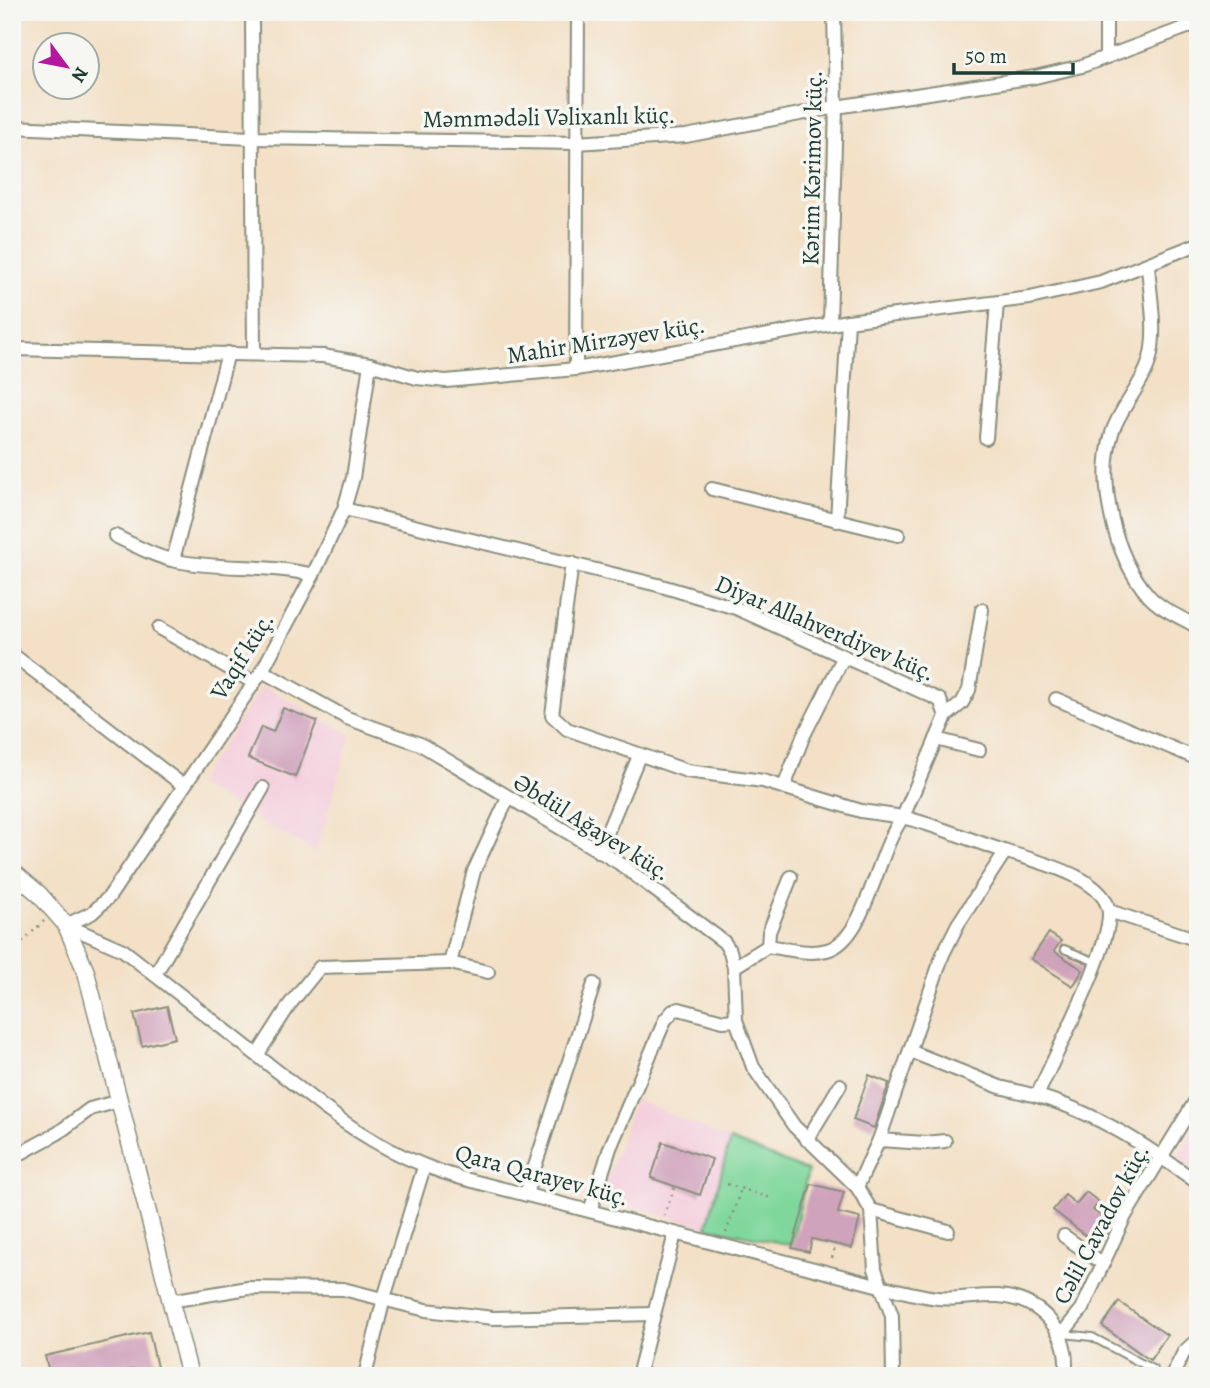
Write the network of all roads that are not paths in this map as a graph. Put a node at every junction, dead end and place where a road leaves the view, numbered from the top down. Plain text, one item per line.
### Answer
1 (252, 12) edge
2 (578, 12) edge
3 (834, 12) edge
4 (1106, 12) edge
5 (1198, 23) edge
6 (1106, 57) junction
7 (836, 107) junction
8 (12, 127) edge
9 (251, 138) junction
10 (576, 143) junction
11 (1198, 200) edge
12 (1198, 213) edge
13 (1198, 244) edge
14 (1148, 266) junction
15 (997, 303) junction
16 (848, 321) junction
17 (830, 324) junction
18 (12, 349) edge
19 (228, 353) junction
20 (254, 354) junction
21 (370, 364) junction
22 (576, 369) junction
23 (986, 438) dead end
24 (712, 489) dead end
25 (344, 509) junction
26 (837, 521) junction
27 (898, 535) dead end
28 (115, 537) dead end
29 (173, 560) junction
30 (572, 563) junction
31 (313, 575) junction
32 (982, 610) dead end
33 (1198, 627) edge
34 (159, 628) dead end
35 (12, 654) edge
36 (844, 656) junction
37 (262, 671) junction
38 (253, 682) junction
39 (1056, 699) dead end
40 (946, 716) junction
41 (936, 739) junction
42 (979, 750) dead end
43 (639, 756) junction
44 (1198, 759) edge
45 (184, 786) junction
46 (784, 787) junction
47 (263, 788) dead end
48 (508, 798) junction
49 (903, 817) junction
50 (599, 852) junction
51 (1006, 852) junction
52 (12, 871) edge
53 (791, 877) dead end
54 (1109, 911) junction
55 (66, 925) junction
56 (1198, 940) edge
57 (768, 946) junction
58 (1064, 949) dead end
59 (1096, 962) junction
60 (450, 964) junction
61 (734, 967) junction
62 (488, 972) dead end
63 (156, 973) junction
64 (594, 984) dead end
65 (736, 1020) junction
66 (912, 1052) junction
67 (258, 1054) junction
68 (840, 1085) dead end
69 (1037, 1096) junction
70 (1198, 1097) edge
71 (119, 1101) junction
72 (807, 1140) junction
73 (879, 1140) junction
74 (945, 1141) dead end
75 (1161, 1156) junction
76 (12, 1158) edge
77 (424, 1167) junction
78 (1198, 1183) edge
79 (857, 1187) junction
80 (526, 1194) junction
81 (871, 1210) junction
82 (590, 1211) junction
83 (948, 1231) dead end
84 (675, 1234) junction
85 (1064, 1236) dead end
86 (1102, 1263) junction
87 (880, 1286) junction
88 (384, 1298) junction
89 (170, 1301) junction
90 (654, 1314) junction
91 (1062, 1335) junction
92 (1198, 1339) edge
93 (1154, 1370) dead end
94 (190, 1376) edge
95 (365, 1376) edge
96 (638, 1376) edge
97 (893, 1376) edge
98 (1065, 1376) edge
99 (1172, 1376) edge

1 - 9 street
2 - 10 street
3 - 7 street, Kərim Kərimov küç.
4 - 6 street
5 - 6 street, Məmmədəli Vəlixanlı küç.
6 - 7 street, Məmmədəli Vəlixanlı küç.
7 - 10 street, Məmmədəli Vəlixanlı küç.
7 - 17 street, Kərim Kərimov küç.
8 - 9 street, Məmmədəli Vəlixanlı küç.
9 - 10 street, Məmmədəli Vəlixanlı küç.
9 - 20 street
10 - 22 street
11 - 12 street
13 - 14 street, Mahir Mirzəyev küç.
14 - 15 street, Mahir Mirzəyev küç.
14 - 33 street
15 - 16 street, Mahir Mirzəyev küç.
15 - 23 street
16 - 17 street, Mahir Mirzəyev küç.
16 - 26 street
17 - 22 street, Mahir Mirzəyev küç.
18 - 19 street, Mahir Mirzəyev küç.
19 - 20 street, Mahir Mirzəyev küç.
19 - 29 street
20 - 21 street, Mahir Mirzəyev küç.
21 - 22 street, Mahir Mirzəyev küç.
21 - 25 street, Vaqif küç.
24 - 26 street
25 - 30 street, Diyar Allahverdiyev küç.
25 - 31 street, Vaqif küç.
26 - 27 street
28 - 29 street
29 - 31 street
30 - 36 street, Diyar Allahverdiyev küç.
30 - 43 street
31 - 37 street, Vaqif küç.
32 - 40 street
34 - 38 street
35 - 45 street
36 - 40 street, Diyar Allahverdiyev küç.
36 - 46 street
37 - 38 street, Vaqif küç.
37 - 48 street, Əbdül Ağayev küç.
38 - 45 street, Vaqif küç.
39 - 44 street
40 - 41 street, Diyar Allahverdiyev küç.
41 - 42 street
41 - 49 street, Diyar Allahverdiyev küç.
43 - 46 street
43 - 50 street
45 - 55 street, Vaqif küç.
46 - 49 street
47 - 63 street
48 - 50 street, Əbdül Ağayev küç.
48 - 60 street
49 - 51 street
49 - 57 street, Diyar Allahverdiyev küç.
50 - 61 street, Əbdül Ağayev küç.
51 - 54 street
51 - 66 street
52 - 55 street, Qara Qarayev küç.
53 - 57 street
54 - 56 street
54 - 59 street
55 - 63 street, Qara Qarayev küç.
55 - 71 street, Qara Qarayev küç.
57 - 61 street
58 - 59 lane
59 - 69 street
60 - 62 street
60 - 67 street
61 - 65 street, Əbdül Ağayev küç.
63 - 67 street, Qara Qarayev küç.
64 - 80 street
65 - 72 street, Əbdül Ağayev küç.
65 - 82 street
66 - 69 street
66 - 73 street
67 - 77 street, Qara Qarayev küç.
68 - 72 street
69 - 75 street
70 - 75 street, Cəlil Cavadov küç.
71 - 76 street
71 - 89 street, Qara Qarayev küç.
72 - 79 street, Əbdül Ağayev küç.
73 - 74 street
73 - 79 street
75 - 78 street
75 - 86 street, Cəlil Cavadov küç.
77 - 80 street, Qara Qarayev küç.
77 - 88 street
79 - 81 street, Əbdül Ağayev küç.
80 - 82 street, Qara Qarayev küç.
81 - 83 street
81 - 87 street, Əbdül Ağayev küç.
82 - 84 street, Qara Qarayev küç.
84 - 87 street, Qara Qarayev küç.
84 - 90 street
85 - 86 street
86 - 91 street, Cəlil Cavadov küç.
87 - 91 street, Qara Qarayev küç.
87 - 97 street, Əbdül Ağayev küç.
88 - 89 street
88 - 90 street
88 - 95 street
89 - 94 street, Qara Qarayev küç.
90 - 96 street
91 - 93 lane
91 - 98 street, Cəlil Cavadov küç.
92 - 99 street

